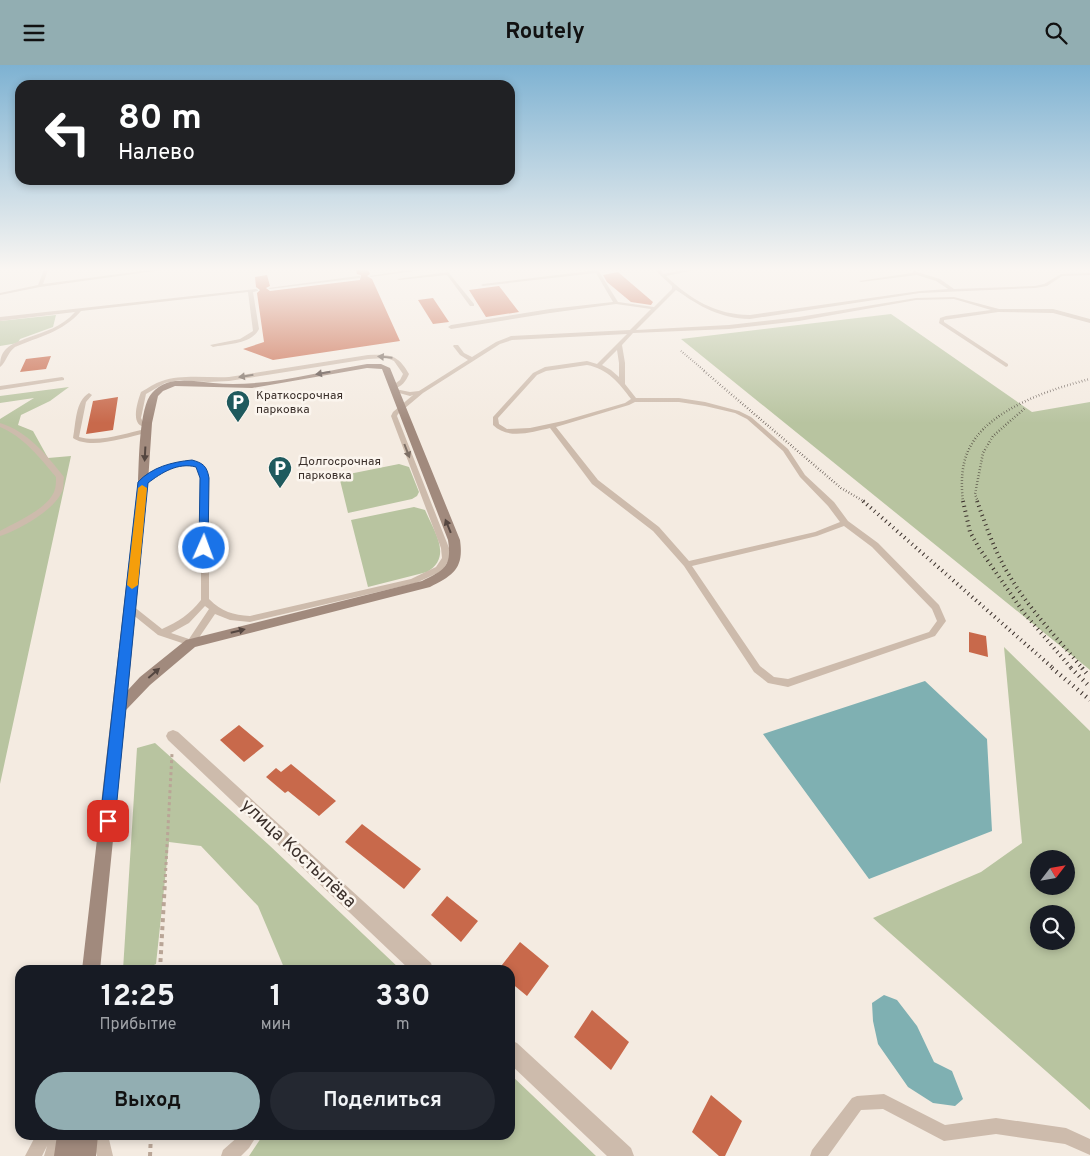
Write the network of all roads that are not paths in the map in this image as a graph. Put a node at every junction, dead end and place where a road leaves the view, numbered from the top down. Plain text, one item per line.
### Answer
1 (70, 321) edge
2 (255, 321) edge
3 (489, 321) edge
4 (641, 321) edge
5 (778, 321) edge
6 (941, 321) edge
7 (451, 327) dead end
8 (631, 331) junction
9 (212, 345) dead end
10 (619, 345) junction
11 (456, 346) dead end
12 (472, 360) junction
13 (0, 365) edge
14 (599, 365) junction
15 (1006, 365) dead end
16 (62, 379) dead end
17 (622, 385) junction
18 (0, 388) edge
19 (394, 389) junction
20 (421, 392) junction
21 (89, 395) dead end
22 (634, 400) junction
23 (400, 407) junction
24 (0, 425) edge
25 (551, 425) junction
26 (146, 428) junction
27 (143, 482) junction
28 (845, 523) junction
29 (0, 534) edge
30 (687, 564) junction
31 (205, 600) junction
32 (130, 608) junction
33 (213, 609) junction
34 (161, 633) junction
35 (191, 643) junction
36 (120, 707) junction
37 (173, 735) road end
38 (93, 965) edge
39 (419, 965) edge
40 (515, 1055) edge
41 (42, 1140) edge
42 (57, 1140) edge
43 (67, 1140) edge
44 (87, 1140) edge
45 (93, 1140) edge
46 (101, 1140) edge
47 (246, 1140) edge
48 (1090, 1147) edge
49 (33, 1156) edge
50 (52, 1156) edge
51 (65, 1156) edge
52 (86, 1156) edge
53 (95, 1156) edge
54 (105, 1156) edge
55 (229, 1156) edge
56 (623, 1156) edge
57 (818, 1156) edge

1 - 13 lane
2 - 9 lane
3 - 7 lane
4 - 8 lane
5 - 8 lane
6 - 15 lane
8 - 10 lane
8 - 12 lane
10 - 14 lane
10 - 17 lane
11 - 12 lane
12 - 20 lane
14 - 17 lane
14 - 25 lane
16 - 18 lane
17 - 22 lane
19 - 20 lane
19 - 23 main road
19 -> 26 main road
19 -> 26 lane
20 - 23 lane
21 - 26 lane
22 - 25 lane
22 - 28 lane
23 -> 33 lane
35 -> 23 main road
24 - 29 lane
25 - 30 lane
26 -> 27 main road
27 - 31 lane
27 - 32 main road
28 - 30 lane
28 - 30 lane
31 - 33 lane
31 - 34 lane
32 - 34 lane
32 - 36 main road
33 - 35 lane
34 - 35 lane
36 -> 35 main road
36 - 38 main road
37 - 39 street, улица Костылёва
40 - 56 street
41 - 49 lane
42 - 50 lane
43 - 51 main road
44 - 52 main road
45 - 53 lane
46 - 54 lane
47 - 55 lane
48 - 57 lane

